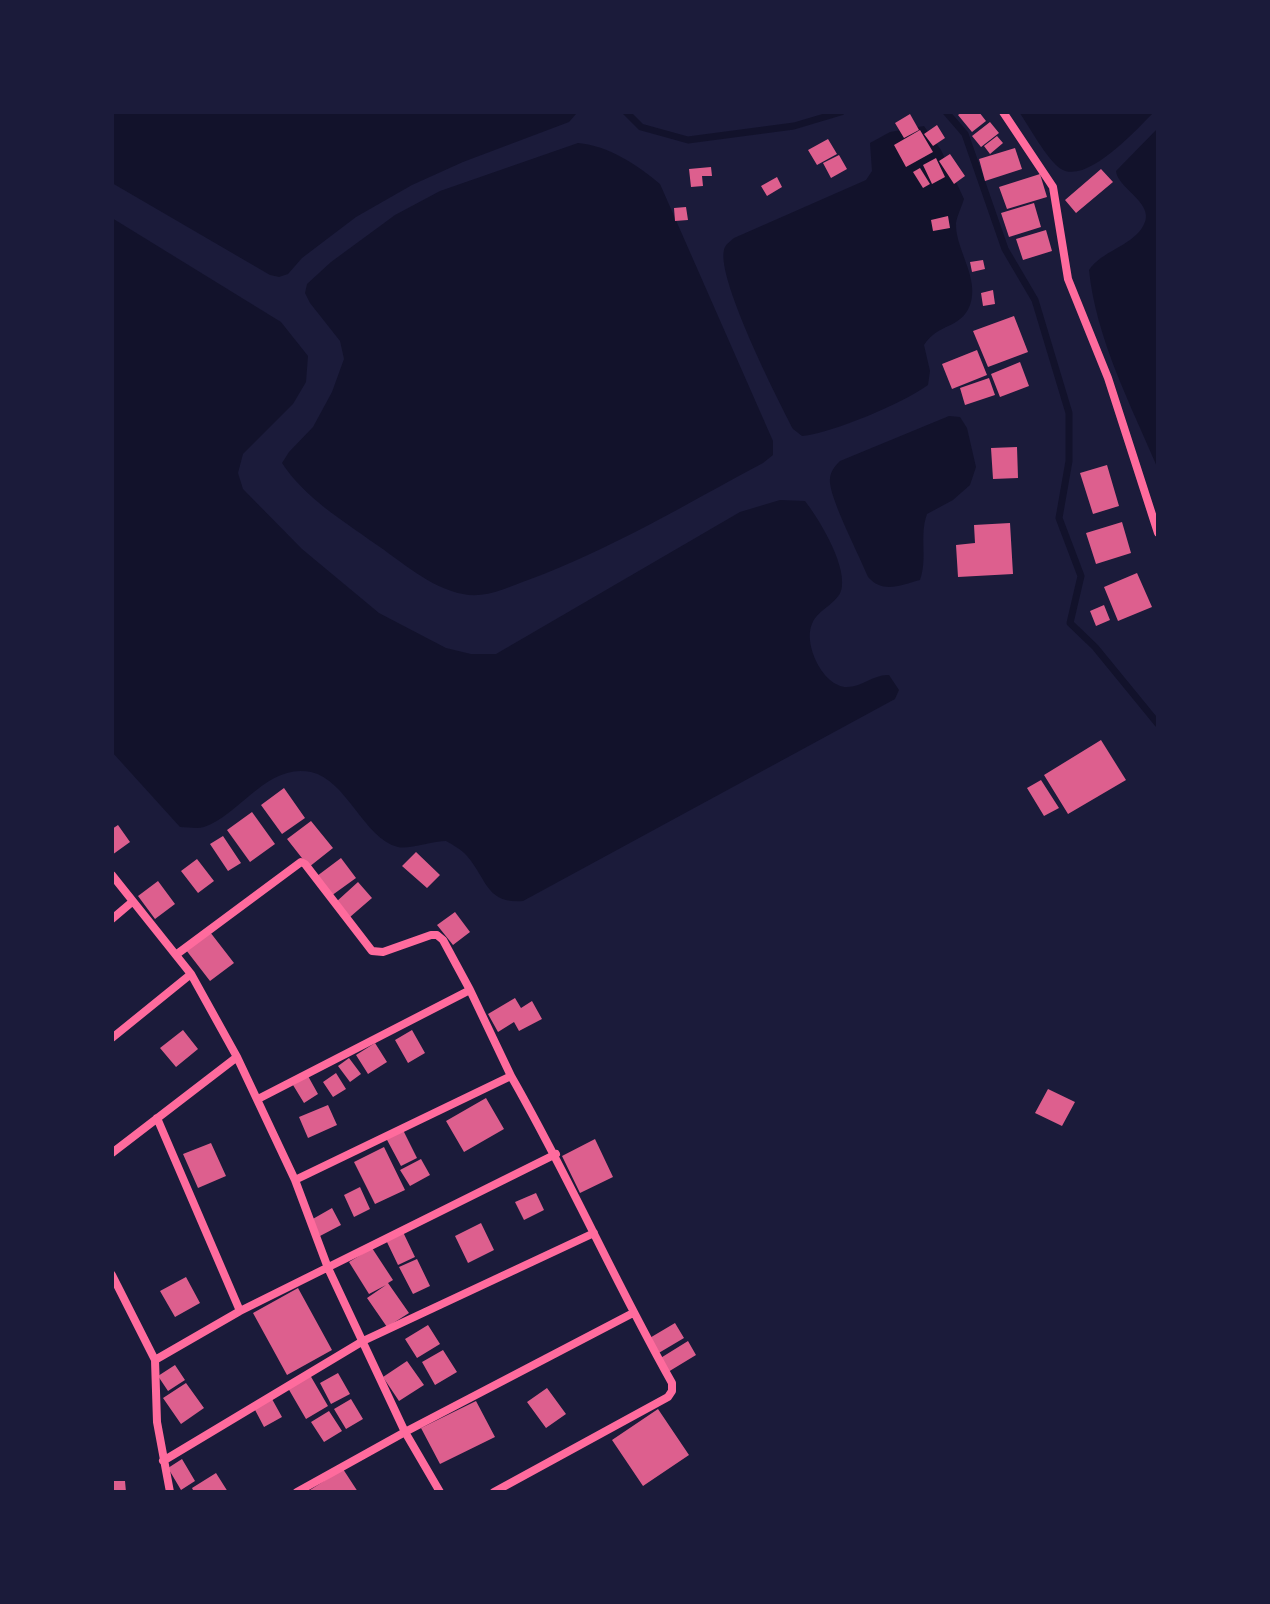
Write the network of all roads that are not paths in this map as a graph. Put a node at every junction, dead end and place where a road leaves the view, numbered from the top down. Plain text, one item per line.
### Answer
1 (1003, 112) edge
2 (1158, 533) edge
3 (112, 875) edge
4 (132, 902) junction
5 (112, 919) edge
6 (177, 954) junction
7 (191, 974) junction
8 (470, 990) junction
9 (112, 1038) edge
10 (237, 1057) junction
11 (511, 1076) junction
12 (258, 1099) junction
13 (157, 1118) junction
14 (112, 1153) edge
15 (556, 1154) junction
16 (295, 1180) junction
17 (594, 1233) junction
18 (328, 1268) junction
19 (112, 1275) edge
20 (240, 1311) junction
21 (633, 1313) junction
22 (363, 1341) junction
23 (155, 1360) junction
24 (405, 1432) junction
25 (163, 1461) junction
26 (170, 1492) edge
27 (297, 1492) edge
28 (440, 1492) edge
29 (494, 1492) edge

1 - 2 street
3 - 4 street
4 - 5 street
4 - 6 street
6 - 7 street
6 - 8 street
7 - 9 street
7 - 10 street
8 - 11 street
8 - 12 street
10 - 12 street
10 - 13 street
11 - 15 street
11 - 16 street
12 - 16 street
13 - 14 street
13 - 20 street
15 - 17 street
15 - 18 street
16 - 18 street
17 - 21 street
17 - 22 street
18 - 20 street
18 - 22 street
19 - 23 street
20 - 23 street
21 - 24 street
21 - 29 street
22 - 24 street
22 - 25 street
23 - 25 street
24 - 27 street
24 - 28 street
25 - 26 street

